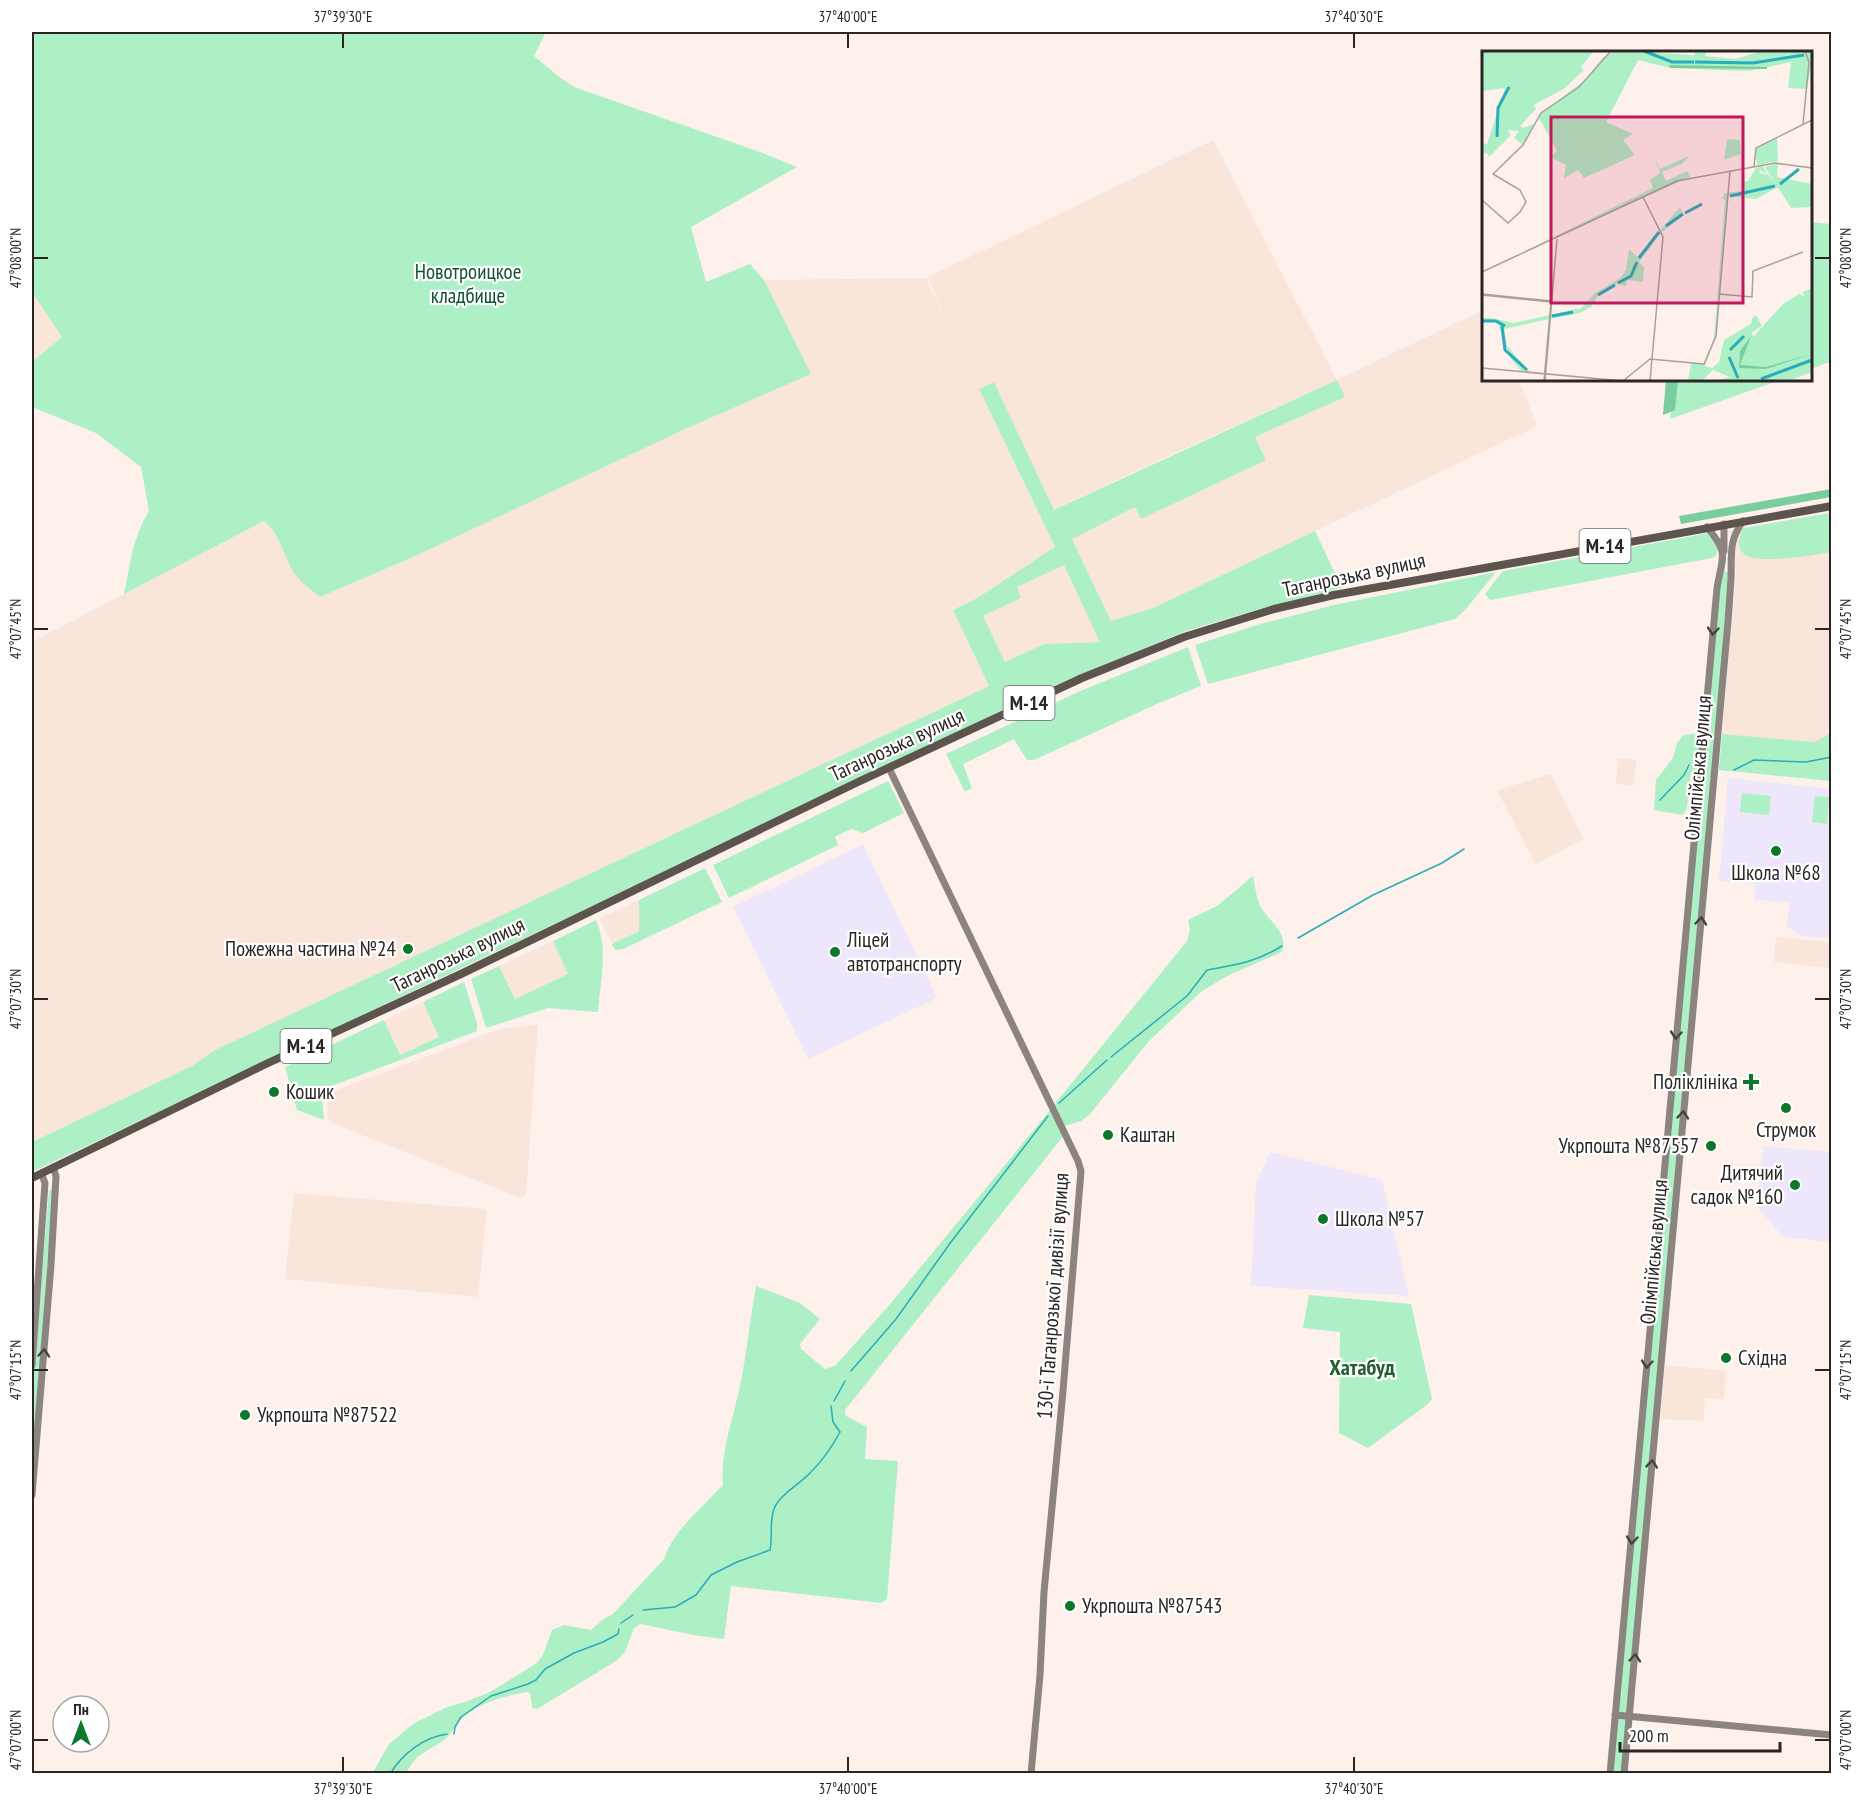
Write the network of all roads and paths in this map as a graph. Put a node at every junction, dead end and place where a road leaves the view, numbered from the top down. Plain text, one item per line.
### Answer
1 (1832, 506) edge
2 (1743, 521) junction
3 (1726, 524) junction
4 (1707, 527) junction
5 (1730, 551) junction
6 (1723, 556) junction
7 (1721, 566) junction
8 (1731, 566) junction
9 (1709, 675) junction
10 (1722, 676) junction
11 (889, 768) junction
12 (1682, 977) junction
13 (1695, 978) junction
14 (53, 1167) junction
15 (41, 1173) junction
16 (32, 1178) edge
17 (32, 1365) edge
18 (1642, 1419) junction
19 (1657, 1421) junction
20 (32, 1495) edge
21 (1616, 1716) junction
22 (1629, 1716) junction
23 (1832, 1735) edge
24 (1029, 1773) edge
25 (1610, 1773) edge
26 (1624, 1773) edge

1 - 2 highway, Таганрозька вулиця / М-14
2 - 3 highway, Таганрозька вулиця / М-14
2 - 5 main road, Олімпійська вулиця
3 - 4 highway, Таганрозька вулиця / М-14
3 - 5 main road
3 - 6 main road, Олімпійська вулиця
4 - 6 main road
4 - 11 highway, Таганрозька вулиця / М-14
5 - 8 main road, Олімпійська вулиця
6 - 7 main road, Олімпійська вулиця
7 - 8 main road
7 -> 9 main road, Олімпійська вулиця
8 - 10 main road, Олімпійська вулиця
9 - 10 main road
9 - 12 main road, Олімпійська вулиця
13 -> 10 main road, Олімпійська вулиця
11 - 14 highway, Таганрозька вулиця / М-14
11 - 24 main road, 130-ї Таганрозької дивізії вулиця
12 - 13 main road
12 -> 18 main road, Олімпійська вулиця
19 -> 13 main road, Олімпійська вулиця
14 - 15 highway, Таганрозька вулиця / М-14
20 -> 14 main road
15 - 16 highway, Таганрозька вулиця / М-14
15 - 17 main road
18 - 19 main road
18 -> 21 main road, Олімпійська вулиця
22 -> 19 main road, Олімпійська вулиця
21 - 22 main road
21 - 25 main road, Олімпійська вулиця
22 - 23 main road
22 - 26 main road, Олімпійська вулиця

